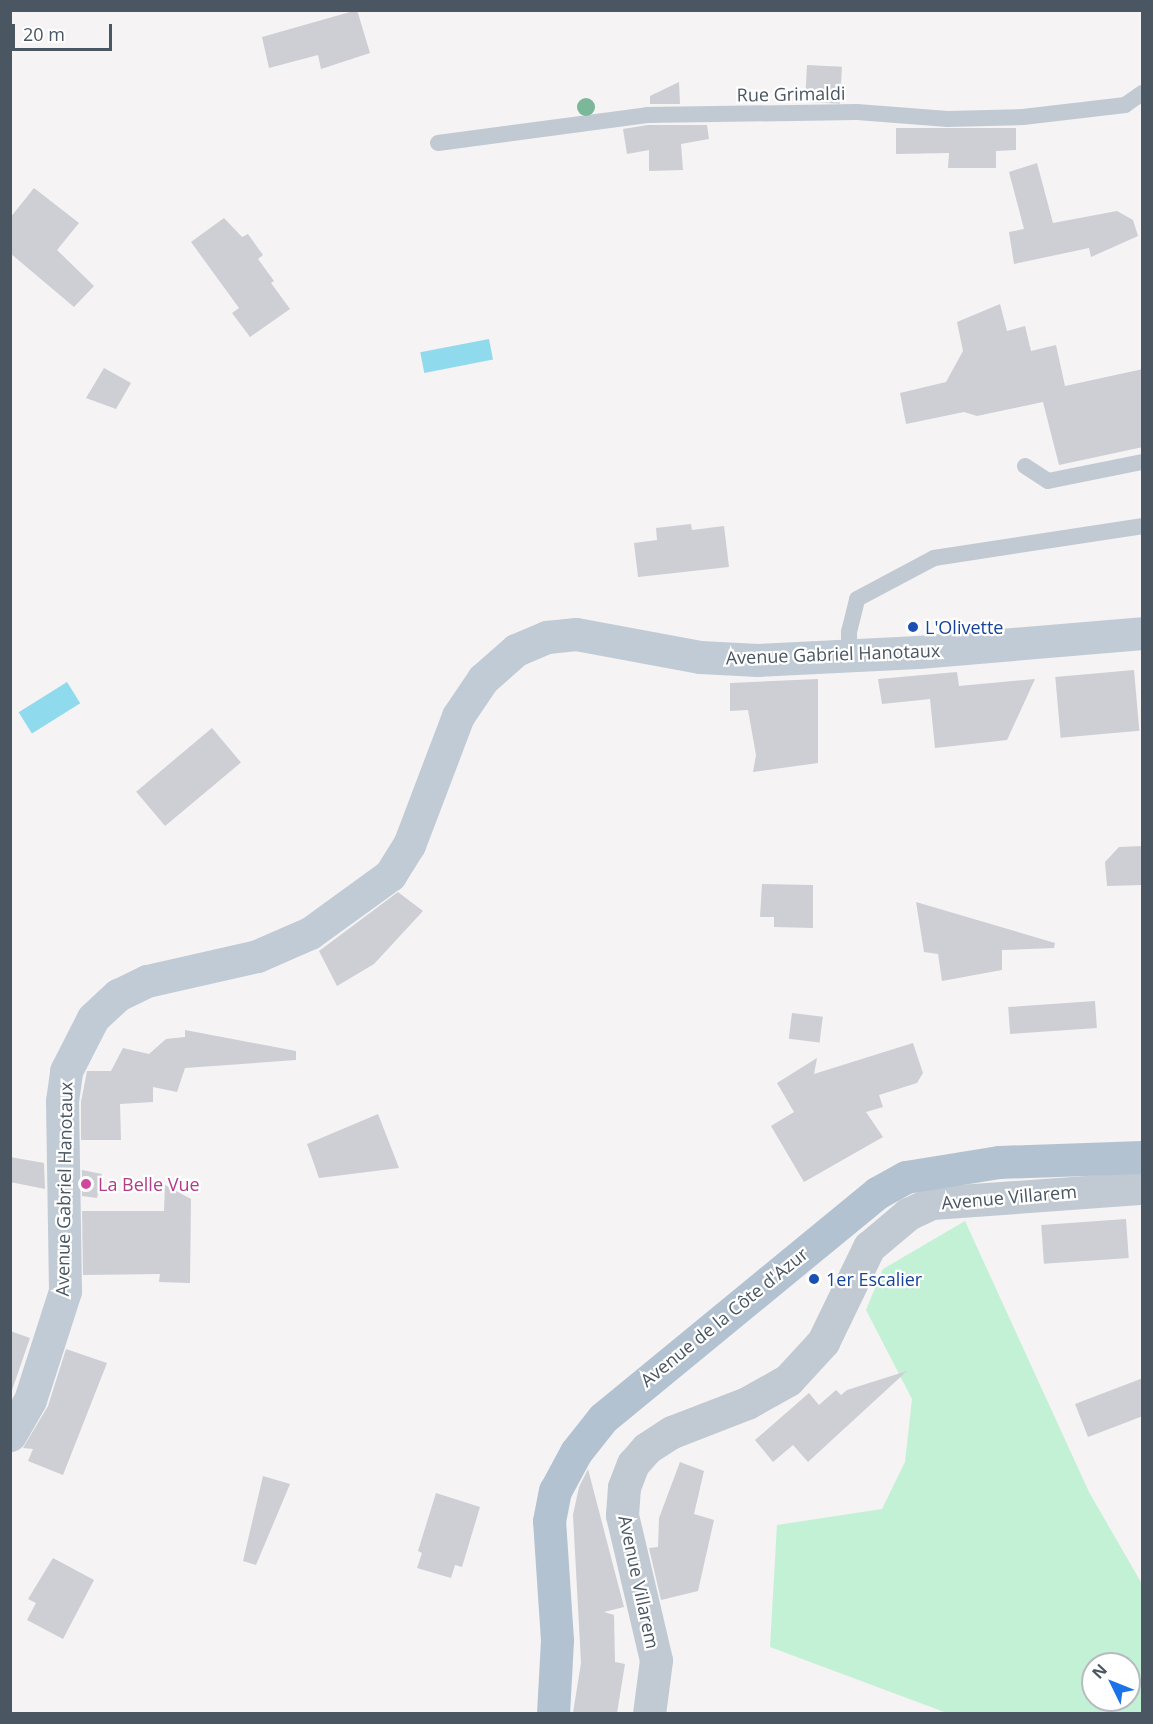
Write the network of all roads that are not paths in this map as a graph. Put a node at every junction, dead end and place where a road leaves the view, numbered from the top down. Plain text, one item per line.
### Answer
1 (1143, 93) edge
2 (438, 143) dead end
3 (1143, 462) edge
4 (1025, 466) dead end
5 (1143, 526) edge
6 (1143, 633) edge
7 (849, 654) junction
8 (1143, 1157) edge
9 (1143, 1188) edge
10 (10, 1436) edge
11 (553, 1713) edge
12 (650, 1713) edge

1 - 2 lane, Rue Grimaldi
3 - 4 lane
5 - 7 lane
6 - 7 main road, Avenue Gabriel Hanotaux
7 - 10 main road, Avenue Gabriel Hanotaux
8 - 11 main road, Avenue de la Côte d'Azur
9 - 12 street, Avenue Villarem

